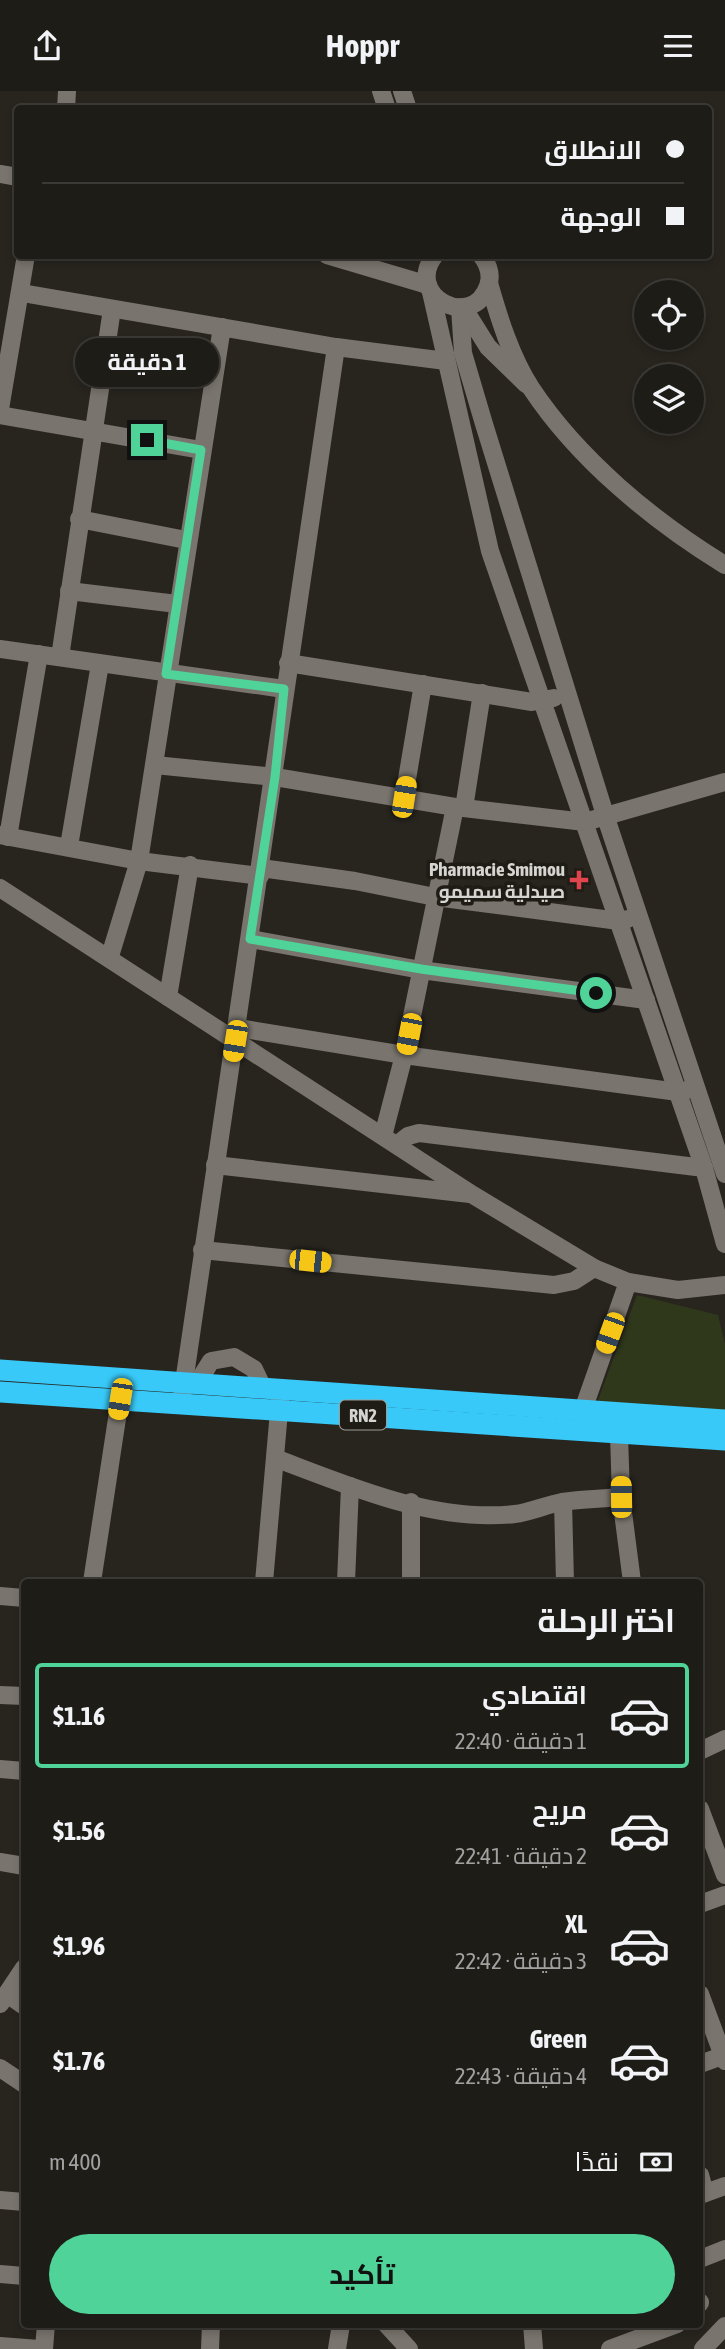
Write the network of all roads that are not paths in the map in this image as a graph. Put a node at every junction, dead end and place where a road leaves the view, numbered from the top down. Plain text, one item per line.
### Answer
1 (26, 259) edge
2 (339, 259) edge
3 (432, 259) edge
4 (483, 259) edge
5 (489, 283) junction
6 (430, 288) junction
7 (22, 293) junction
8 (461, 307) junction
9 (112, 309) junction
10 (222, 327) junction
11 (479, 335) junction
12 (461, 341) junction
13 (336, 347) junction
14 (446, 361) junction
15 (531, 388) junction
16 (0, 409) edge
17 (0, 415) edge
18 (93, 430) junction
19 (201, 450) junction
20 (79, 519) junction
21 (186, 540) junction
22 (725, 565) edge
23 (69, 591) junction
24 (177, 604) junction
25 (0, 649) edge
26 (39, 654) junction
27 (60, 657) junction
28 (288, 663) junction
29 (100, 664) junction
30 (166, 674) junction
31 (423, 684) junction
32 (284, 689) junction
33 (482, 693) junction
34 (568, 695) junction
35 (543, 701) junction
36 (155, 765) junction
37 (275, 777) junction
38 (725, 782) edge
39 (404, 797) junction
40 (460, 807) junction
41 (606, 818) junction
42 (585, 822) junction
43 (4, 836) edge
44 (69, 846) junction
45 (139, 861) junction
46 (190, 865) junction
47 (261, 872) junction
48 (0, 888) edge
49 (435, 897) junction
50 (640, 916) junction
51 (619, 922) junction
52 (250, 939) junction
53 (110, 956) junction
54 (421, 969) junction
55 (168, 997) junction
56 (646, 1000) junction
57 (237, 1034) junction
58 (404, 1055) junction
59 (697, 1087) junction
60 (678, 1092) junction
61 (391, 1140) junction
62 (215, 1165) junction
63 (704, 1168) junction
64 (725, 1174) edge
65 (473, 1195) junction
66 (725, 1244) edge
67 (202, 1250) junction
68 (593, 1268) junction
69 (628, 1282) junction
70 (725, 1285) edge
71 (0, 1370) edge
72 (190, 1382) junction
73 (0, 1392) edge
74 (274, 1395) junction
75 (120, 1399) junction
76 (181, 1403) junction
77 (583, 1410) junction
78 (725, 1420) edge
79 (619, 1435) junction
80 (725, 1440) edge
81 (275, 1458) junction
82 (350, 1486) junction
83 (621, 1497) junction
84 (411, 1502) junction
85 (563, 1502) junction
86 (92, 1579) edge
87 (264, 1579) edge
88 (346, 1579) edge
89 (411, 1579) edge
90 (565, 1579) edge
91 (632, 1579) edge
92 (0, 1596) edge
93 (21, 1598) edge
94 (0, 1695) edge
95 (21, 1696) edge
96 (725, 1739) edge
97 (703, 1750) edge
98 (0, 1769) edge
99 (21, 1771) edge
100 (703, 1816) edge
101 (713, 1840) edge
102 (0, 1863) edge
103 (21, 1866) edge
104 (725, 1875) edge
105 (725, 1895) edge
106 (703, 1903) edge
107 (21, 1972) edge
108 (3, 1999) edge
109 (703, 2002) edge
110 (21, 2005) edge
111 (724, 2057) edge
112 (703, 2063) edge
113 (0, 2068) edge
114 (21, 2082) edge
115 (725, 2186) edge
116 (703, 2194) edge
117 (0, 2200) edge
118 (21, 2202) edge
119 (725, 2249) edge
120 (703, 2258) edge
121 (0, 2274) edge
122 (21, 2276) edge
123 (725, 2326) edge
124 (45, 2328) edge
125 (211, 2328) edge
126 (340, 2328) edge
127 (390, 2328) edge
128 (532, 2328) edge
129 (666, 2328) edge
130 (0, 2346) edge
131 (42, 2349) edge
132 (210, 2349) edge
133 (337, 2349) edge
134 (409, 2349) edge
135 (534, 2349) edge
136 (610, 2349) edge
137 (703, 2349) edge

1 - 7 street
2 - 6 street
3 - 6 street
4 - 5 street
5 - 8 street
5 - 15 street
6 - 8 street
6 - 14 street
7 - 9 street
7 - 16 street
8 - 11 street
8 - 12 street
9 - 10 street
9 - 18 street
10 - 13 street
10 - 19 street
11 - 12 street
11 - 15 street
12 - 34 street
13 - 14 street
13 - 28 street
14 - 35 street
15 - 22 street
17 - 18 street
18 - 19 street
18 - 20 street
19 - 21 street
20 - 21 street
20 - 23 street
21 - 24 street
23 - 24 street
23 - 27 street
24 - 30 street
25 - 26 street
26 - 27 street
26 - 43 street
27 - 29 street
28 - 31 street
28 - 32 street
29 - 30 street
29 - 44 street
30 - 32 street
30 - 36 street
31 - 33 street
31 - 39 street
32 - 37 street
33 - 35 street
33 - 40 street
34 - 35 street
34 - 41 street
35 - 42 street
36 - 37 street
36 - 45 street
37 - 39 street
37 - 47 street
38 - 41 street
39 - 40 street
40 - 42 street
40 - 49 street
41 - 42 street
41 - 50 street
42 - 51 street
43 - 44 street
44 - 45 street
45 - 46 street
45 - 53 street
46 - 47 street
46 - 55 street
47 - 49 street
47 - 52 street
48 - 53 street
49 - 51 street
49 - 54 street
50 - 51 street
50 - 59 street
51 - 56 street
52 - 54 street
52 - 57 street
53 - 55 street
54 - 56 street
54 - 58 street
55 - 57 street
56 - 60 street
57 - 58 street
57 - 61 street
57 - 62 street
58 - 60 street
58 - 61 street
59 - 60 street
59 - 64 street
60 - 63 street
61 - 63 street
61 - 65 street
62 - 65 street
62 - 67 street
63 - 66 street
65 - 68 street
67 - 68 street
67 - 72 street
68 - 69 street
69 - 70 street
69 - 77 street
71 - 72 highway, RN2
72 - 74 highway, RN2
72 - 76 street
73 - 75 highway, RN2
74 - 76 highway, RN2
74 - 77 highway, RN2
74 - 79 highway, RN2
74 - 81 street
75 - 76 highway, RN2
75 - 86 street
77 - 78 highway, RN2
79 - 80 highway, RN2
79 - 83 street
81 - 82 street
81 - 87 street
82 - 84 street
82 - 88 street
83 - 85 street
83 - 91 street
84 - 85 street
84 - 89 street
85 - 90 street
92 - 93 street
94 - 95 street
96 - 97 street
98 - 99 street
100 - 101 street
101 - 104 street
102 - 103 street
105 - 106 street
107 - 108 street
108 - 110 street
109 - 111 street
111 - 112 street
113 - 114 street
115 - 116 street
117 - 118 street
119 - 120 street
121 - 122 street
123 - 137 street
124 - 131 street
125 - 132 street
126 - 133 street
127 - 134 street
128 - 135 street
129 - 136 street
130 - 131 street

